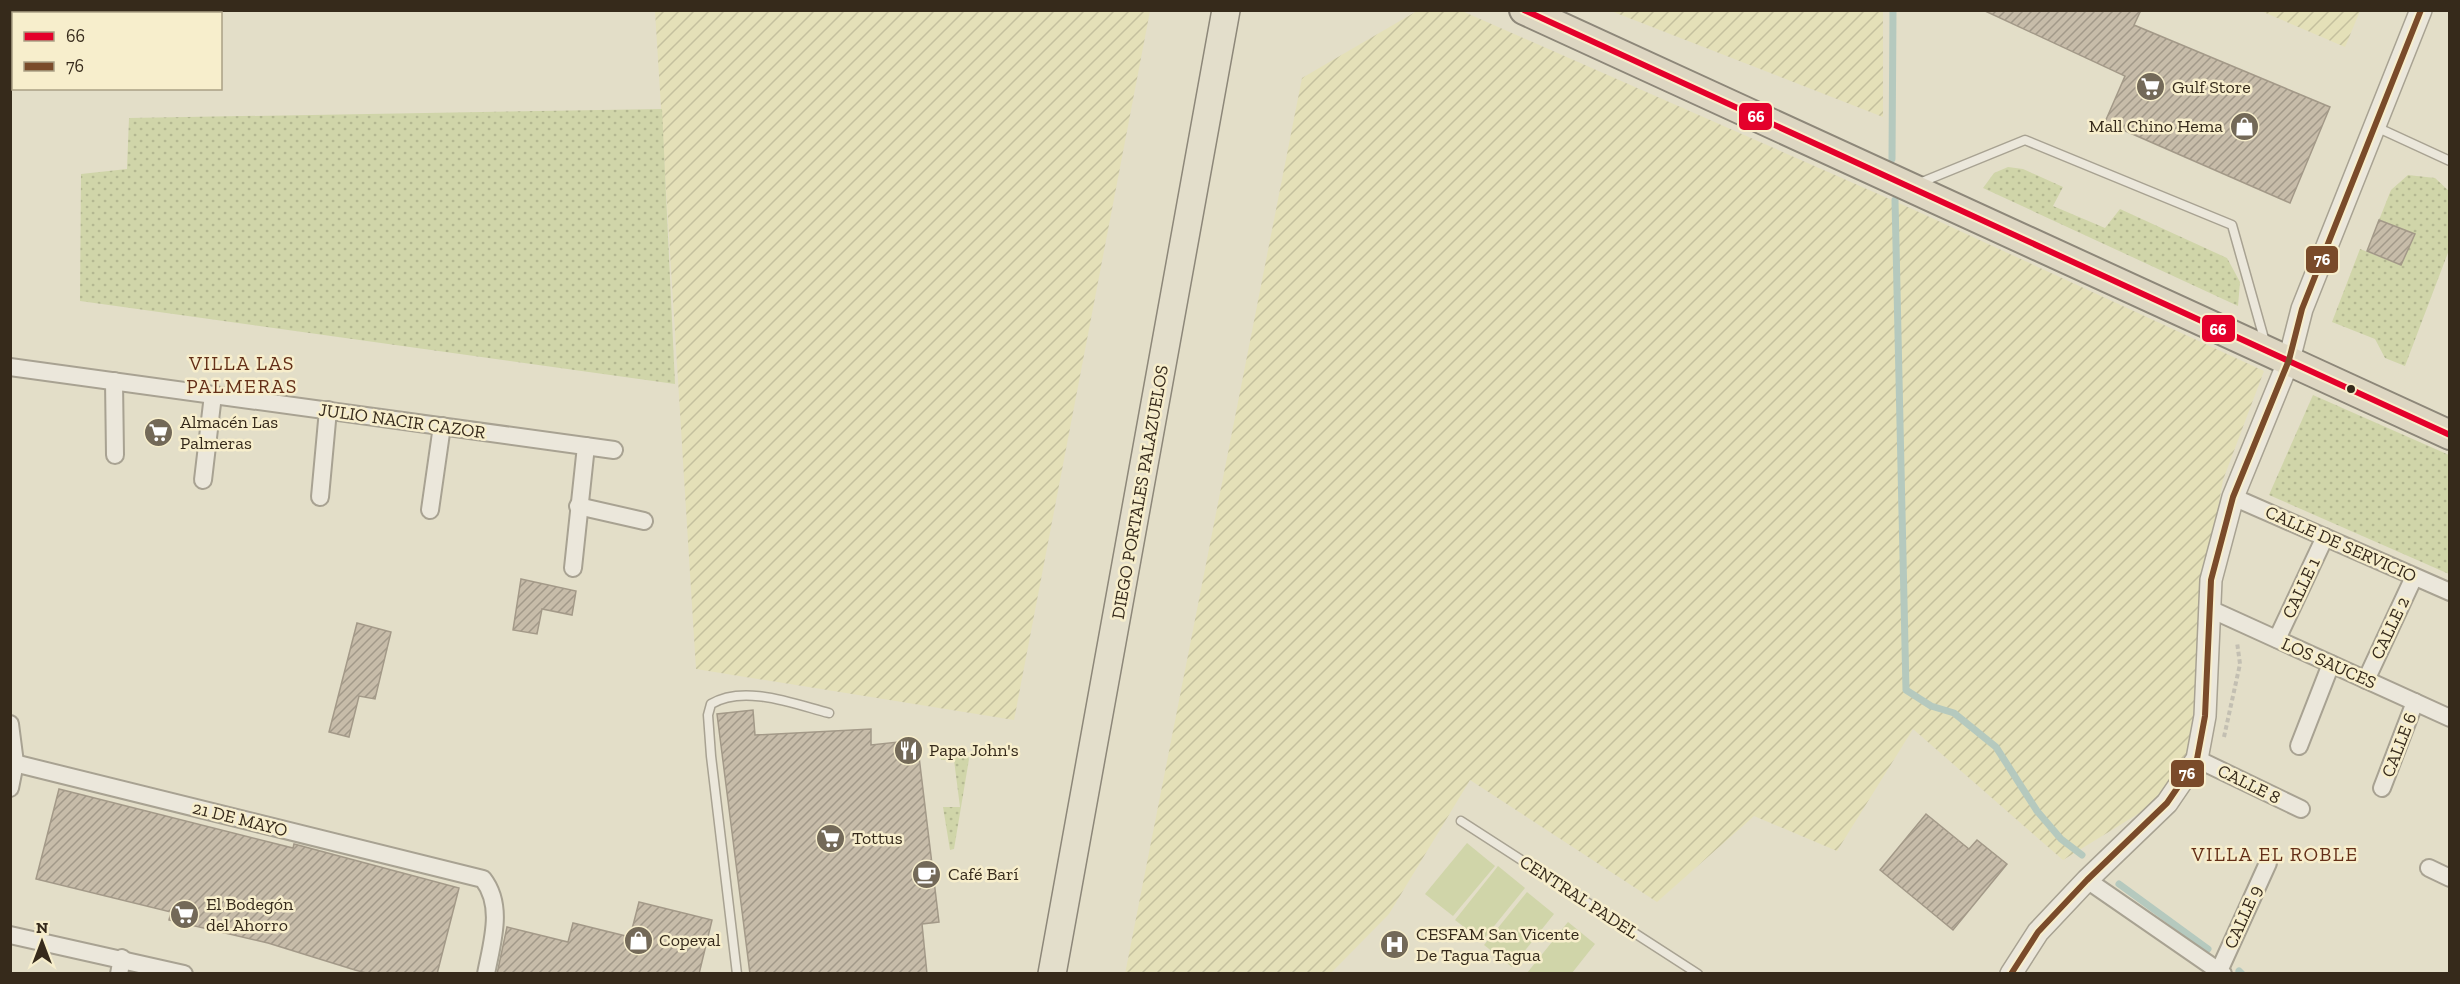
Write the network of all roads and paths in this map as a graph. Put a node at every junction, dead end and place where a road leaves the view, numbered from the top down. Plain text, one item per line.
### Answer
1 (1226, 10) edge
2 (1524, 10) edge
3 (2421, 10) edge
4 (2374, 126) junction
5 (2450, 161) edge
6 (1910, 187) junction
7 (2278, 356) junction
8 (10, 367) edge
9 (114, 381) junction
10 (213, 395) junction
11 (328, 410) junction
12 (442, 426) junction
13 (2450, 435) edge
14 (586, 446) junction
15 (614, 450) dead end
16 (115, 455) dead end
17 (203, 480) dead end
18 (320, 497) dead end
19 (2233, 497) junction
20 (578, 506) junction
21 (430, 510) dead end
22 (644, 521) dead end
23 (2325, 537) junction
24 (573, 568) dead end
25 (2415, 577) junction
26 (2450, 592) edge
27 (2208, 608) junction
28 (2277, 639) junction
29 (2331, 664) junction
30 (2366, 680) junction
31 (2415, 702) junction
32 (829, 713) dead end
33 (2450, 718) edge
34 (10, 724) edge
35 (2299, 746) dead end
36 (2197, 759) junction
37 (13, 763) edge
38 (10, 788) edge
39 (2382, 788) dead end
40 (2301, 809) dead end
41 (1461, 821) dead end
42 (2268, 862) dead end
43 (2429, 867) dead end
44 (2450, 878) edge
45 (2087, 880) junction
46 (10, 935) edge
47 (121, 966) edge
48 (2221, 972) edge
49 (184, 974) edge
50 (486, 974) edge
51 (737, 974) edge
52 (1052, 974) edge
53 (1698, 974) edge
54 (2011, 974) edge

1 - 52 main road, DIEGO PORTALES PALAZUELOS
2 - 6 highway
3 - 4 street
4 - 5 lane
4 - 7 street
6 - 7 highway
6 - 7 lane
7 - 13 highway
7 - 19 street
8 - 9 street, JULIO NACIR CAZOR
9 - 10 street, JULIO NACIR CAZOR
9 - 16 street
10 - 11 street, JULIO NACIR CAZOR
10 - 17 street
11 - 12 street, JULIO NACIR CAZOR
11 - 18 street
12 - 14 street, JULIO NACIR CAZOR
12 - 21 street
14 - 15 street, JULIO NACIR CAZOR
14 - 20 street
19 - 23 street, CALLE DE SERVICIO
19 - 27 street
20 - 22 street
20 - 24 street
23 - 25 street, CALLE DE SERVICIO
23 - 28 street, CALLE 1
25 - 26 street, CALLE DE SERVICIO
25 - 30 street, CALLE 2
27 - 28 street, LOS SAUCES
27 - 36 street
28 - 29 street, LOS SAUCES
29 - 30 street, LOS SAUCES
29 - 35 street
30 - 31 street, LOS SAUCES
31 - 33 street, LOS SAUCES
31 - 39 street, CALLE 6
32 - 51 lane
34 - 37 street
36 - 40 street, CALLE 8
36 - 45 street
37 - 38 street
37 - 50 street, 21 DE MAYO
41 - 53 lane, CENTRAL PADEL
42 - 48 street, CALLE 9
43 - 44 street
45 - 48 street
45 - 54 street
46 - 47 street
47 - 49 street

